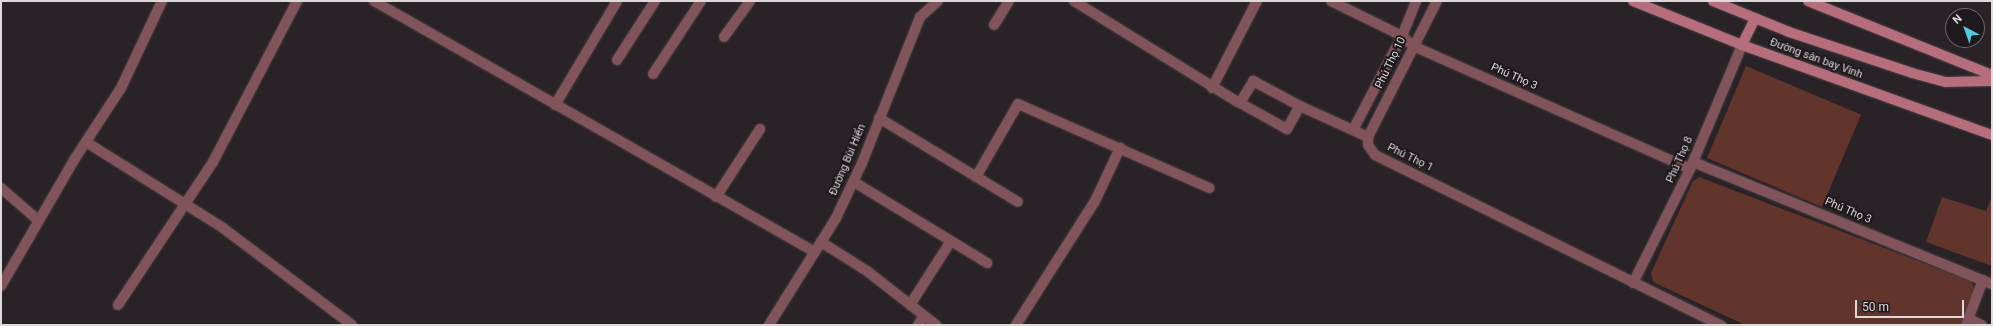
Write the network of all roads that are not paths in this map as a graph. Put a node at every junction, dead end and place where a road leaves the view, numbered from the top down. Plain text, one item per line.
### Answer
1 (162, 1) edge
2 (297, 1) edge
3 (374, 1) edge
4 (617, 1) edge
5 (655, 1) edge
6 (700, 1) edge
7 (750, 1) edge
8 (1009, 1) edge
9 (1074, 1) edge
10 (1257, 1) edge
11 (1331, 1) edge
12 (1416, 1) edge
13 (1437, 1) edge
14 (1633, 1) edge
15 (1713, 1) edge
16 (1808, 1) edge
17 (934, 2) edge
18 (1755, 18) junction
19 (994, 25) dead end
20 (1402, 36) junction
21 (724, 37) dead end
22 (1742, 45) junction
23 (1413, 46) junction
24 (617, 60) dead end
25 (653, 74) dead end
26 (1992, 75) edge
27 (1992, 81) edge
28 (1212, 88) junction
29 (1240, 103) junction
30 (555, 105) junction
31 (1300, 106) junction
32 (879, 118) junction
33 (1354, 128) junction
34 (760, 129) dead end
35 (1992, 135) edge
36 (1368, 137) junction
37 (86, 142) junction
38 (1120, 148) junction
39 (1692, 165) junction
40 (976, 177) junction
41 (854, 182) junction
42 (1, 188) edge
43 (1208, 188) dead end
44 (716, 197) junction
45 (1018, 202) dead end
46 (186, 204) junction
47 (39, 221) junction
48 (951, 241) junction
49 (821, 242) junction
50 (815, 252) junction
51 (987, 263) dead end
52 (1988, 282) edge
53 (1633, 283) junction
54 (1, 286) edge
55 (118, 305) dead end
56 (910, 305) junction
57 (924, 316) junction
58 (1968, 322) edge
59 (352, 325) edge
60 (769, 325) edge
61 (918, 325) edge
62 (936, 325) edge
63 (1016, 325) edge
64 (1721, 325) edge
65 (1982, 325) edge

1 - 37 street
2 - 46 street
3 - 30 street
4 - 30 street
5 - 24 street
6 - 25 street
7 - 21 street
8 - 19 street
9 - 28 street
10 - 28 street
11 - 20 street, Phú Thọ 3
12 - 20 street, Phú Thọ 10
13 - 23 street, Phú Thọ 10
14 - 22 main road, Đường sân bay Vinh
15 - 18 main road
16 - 26 main road
17 - 32 street, Đường Bùi Hiển
18 - 22 main road
18 - 27 main road
20 - 23 street, Phú Thọ 3
20 - 33 street, Phú Thọ 10
22 - 35 main road, Đường sân bay Vinh
22 - 39 street, Phú Thọ 8
23 - 36 street, Phú Thọ 10
23 - 39 street, Phú Thọ 3
28 - 29 street
29 - 31 street
29 - 31 street
30 - 44 street
31 - 33 street
32 - 40 street
32 - 41 street, Đường Bùi Hiển
33 - 36 street
34 - 44 street
36 - 53 street, Phú Thọ 1
37 - 46 street
37 - 47 street
38 - 40 street
38 - 43 street
38 - 63 street
39 - 52 street, Phú Thọ 3
39 - 53 street, Phú Thọ 8
40 - 45 street
41 - 48 street
41 - 49 street, Đường Bùi Hiển
42 - 47 street
44 - 50 street
46 - 55 street
46 - 59 street
47 - 54 street
48 - 51 street
48 - 56 street
49 - 50 street, Đường Bùi Hiển
49 - 56 street
50 - 60 street, Đường Bùi Hiển
52 - 58 street
53 - 64 street, Phú Thọ 1
56 - 57 street
57 - 61 street
57 - 62 street
58 - 65 street

